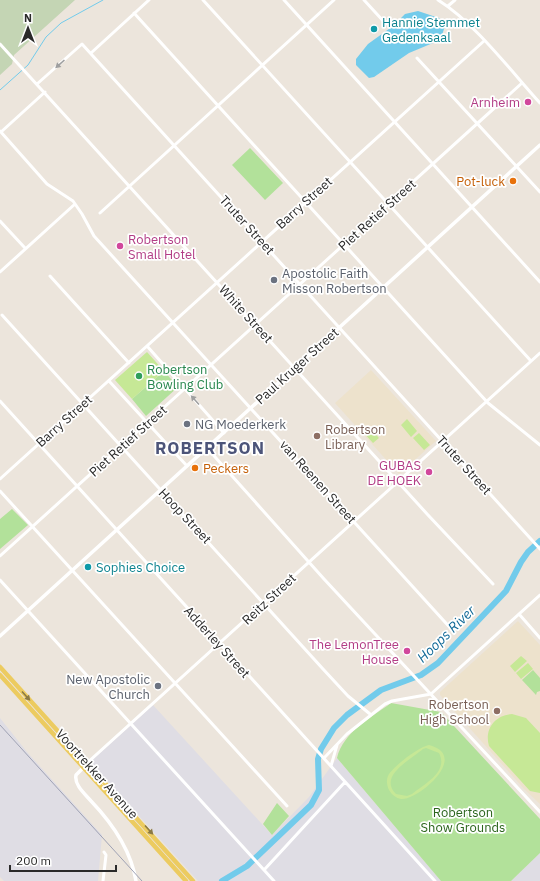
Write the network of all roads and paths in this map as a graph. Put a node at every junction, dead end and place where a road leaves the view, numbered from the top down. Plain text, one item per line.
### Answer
1 (148, 0) edge
2 (203, 0) edge
3 (284, 0) edge
4 (334, 0) edge
5 (364, 0) edge
6 (438, 0) edge
7 (455, 0) edge
8 (448, 6) junction
9 (134, 13) junction
10 (386, 24) dead end
11 (307, 25) junction
12 (484, 41) junction
13 (0, 44) edge
14 (91, 53) junction
15 (418, 58) dead end
16 (263, 65) junction
17 (439, 82) junction
18 (522, 83) junction
19 (38, 84) junction
20 (45, 92) junction
21 (540, 103) edge
22 (219, 105) junction
23 (394, 121) junction
24 (478, 124) junction
25 (0, 132) edge
26 (540, 145) edge
27 (174, 146) junction
28 (350, 161) junction
29 (434, 164) junction
30 (517, 167) junction
31 (130, 186) junction
32 (540, 192) edge
33 (306, 201) junction
34 (75, 204) junction
35 (389, 204) junction
36 (472, 207) junction
37 (100, 213) dead end
38 (0, 221) edge
39 (261, 241) junction
40 (345, 244) junction
41 (428, 247) junction
42 (25, 248) junction
43 (0, 272) edge
44 (50, 276) dead end
45 (217, 282) junction
46 (540, 282) edge
47 (301, 285) junction
48 (384, 287) junction
49 (2, 315) dead end
50 (173, 323) junction
51 (256, 325) junction
52 (339, 328) junction
53 (147, 346) junction
54 (540, 353) edge
55 (531, 361) junction
56 (129, 363) junction
57 (212, 365) junction
58 (295, 368) junction
59 (109, 381) junction
60 (186, 389) junction
61 (486, 401) junction
62 (0, 402) edge
63 (83, 404) junction
64 (251, 408) junction
65 (148, 423) junction
66 (224, 433) junction
67 (442, 441) junction
68 (39, 444) junction
69 (540, 445) edge
70 (122, 446) junction
71 (207, 448) junction
72 (187, 466) junction
73 (0, 479) edge
74 (399, 482) junction
75 (77, 487) junction
76 (161, 490) junction
77 (0, 491) edge
78 (354, 522) junction
79 (33, 527) junction
80 (116, 530) junction
81 (539, 548) edge
82 (0, 556) edge
83 (309, 562) junction
84 (72, 570) junction
85 (0, 580) edge
86 (493, 584) dead end
87 (540, 594) edge
88 (264, 604) junction
89 (28, 610) junction
90 (519, 614) junction
91 (454, 632) dead end
92 (0, 636) edge
93 (540, 638) edge
94 (219, 644) junction
95 (0, 667) edge
96 (0, 675) edge
97 (175, 683) junction
98 (431, 694) junction
99 (370, 714) junction
100 (131, 724) junction
101 (337, 745) junction
102 (324, 758) junction
103 (87, 763) junction
104 (331, 766) junction
105 (83, 768) junction
106 (345, 782) junction
107 (110, 788) junction
108 (105, 793) junction
109 (126, 806) junction
110 (286, 806) dead end
111 (121, 811) junction
112 (540, 812) edge
113 (166, 850) junction
114 (104, 852) dead end
115 (162, 854) junction
116 (264, 870) junction
117 (184, 875) junction
118 (103, 881) edge
119 (136, 881) edge
120 (186, 881) edge
121 (193, 881) edge
122 (274, 881) edge
123 (435, 881) edge

1 - 9 street
2 - 16 street
3 - 11 street
4 - 11 street
5 - 10 street
6 - 8 street
7 - 8 street
8 - 12 street
9 - 14 street
9 - 22 street
11 - 16 street
11 - 23 street
12 - 17 street, Barry Street
12 - 18 street
13 - 19 street, White Street
14 -> 19 street, Truter Street
14 - 27 street, Truter Street
15 - 17 street
16 - 22 street
16 - 28 street
17 - 23 street, Barry Street
17 - 24 street
18 - 21 street
18 - 24 street, Piet Retief Street
19 - 20 street, White Street
20 - 25 street
20 - 31 street, White Street
22 - 27 street
22 - 33 street
23 - 28 street, Barry Street
23 - 29 street
24 - 29 street, Piet Retief Street
24 - 30 street
25 - 34 street
26 - 30 street, Paul Kruger Street
27 - 31 street
27 - 39 street, Truter Street
28 - 33 street, Barry Street
28 - 35 street
29 - 35 street, Piet Retief Street
29 - 36 street
30 - 32 street
30 - 36 street, Paul Kruger Street
31 - 37 street
31 - 45 street, White Street
33 - 39 street, Barry Street
33 - 40 street
34 - 42 street
34 - 50 street, van Reenen Street
35 - 40 street, Piet Retief Street
35 - 41 street
36 - 41 street, Paul Kruger Street
36 - 46 street
38 - 42 street
39 - 45 street, Barry Street
39 - 47 street, Truter Street
40 - 47 street, Piet Retief Street
40 - 48 street
41 - 48 street, Paul Kruger Street
41 - 55 street
42 - 43 street
44 - 56 street
45 - 50 street, Barry Street
45 - 51 street, White Street
47 - 51 street, Piet Retief Street
47 - 52 street, Truter Street
48 - 52 street, Paul Kruger Street
48 - 61 street
49 - 63 street, Hoop Street
50 - 53 street, Barry Street
50 - 57 street, van Reenen Street
51 - 57 street, Piet Retief Street
51 - 58 street, White Street
52 - 58 street, Paul Kruger Street
52 - 67 street, Truter Street
53 - 56 street, Barry Street
53 - 60 street
54 - 55 street, Reitz Street
55 - 61 street, Reitz Street
56 - 59 street, Barry Street
57 - 60 street, Piet Retief Street
57 - 64 street, van Reenen Street
58 - 64 street, Paul Kruger Street
58 - 74 street, White Street
59 - 63 street, Barry Street
59 - 65 street
60 - 65 street, Piet Retief Street
66 -> 60 street
61 - 67 street, Reitz Street
61 - 69 street
62 - 68 street, Adderley Street
63 - 68 street, Barry Street
63 - 70 street, Hoop Street
64 - 66 street, Paul Kruger Street
64 - 78 street, van Reenen Street
65 - 70 street, Piet Retief Street
65 - 72 street
66 - 71 street, Paul Kruger Street
67 - 74 street, Reitz Street
67 - 81 street, Truter Street
68 - 73 street, Barry Street
68 - 75 street, Adderley Street
70 - 75 street, Piet Retief Street
70 - 76 street, Hoop Street
71 - 72 street, Paul Kruger Street
71 - 83 street
72 - 76 street, Paul Kruger Street
74 - 78 street, Reitz Street
74 - 86 street, White Street
75 - 79 street, Piet Retief Street
75 - 80 street, Adderley Street
76 - 80 street, Paul Kruger Street
76 - 88 street, Hoop Street
77 - 79 street
78 - 83 street, Reitz Street
78 - 91 street, van Reenen Street
79 - 82 street, Piet Retief Street
79 - 84 street
80 - 84 street, Paul Kruger Street
80 - 94 street, Adderley Street
83 - 88 street, Reitz Street
83 - 98 street
84 - 89 street, Paul Kruger Street
84 - 97 street
85 - 89 street
87 - 90 street
88 - 94 street, Reitz Street
88 - 99 street, Hoop Street
89 - 92 street, Paul Kruger Street
89 - 100 street
90 - 93 street
90 - 98 street
94 - 97 street, Reitz Street
94 - 102 street, Adderley Street
95 -> 103 main road, Voortrekker Avenue
96 - 105 main road, Voortrekker Avenue
97 - 100 street, Reitz Street
97 - 110 street
98 - 99 street
98 - 112 street
99 - 101 street
100 - 103 street, Reitz Street
100 - 116 street
101 - 102 street
101 - 104 street
102 - 104 street, Adderley Street
103 - 105 street, Reitz Street
103 - 107 main road, Voortrekker Avenue
104 - 106 street, Adderley Street
105 - 108 main road, Voortrekker Avenue
105 - 119 street, Reitz Street
106 - 116 street
106 - 123 street, Adderley Street
107 - 108 main road
107 - 109 main road, Voortrekker Avenue
108 - 111 main road, Voortrekker Avenue
109 - 111 main road
109 -> 113 main road, Voortrekker Avenue
111 - 115 main road, Voortrekker Avenue
113 - 115 main road
113 - 117 main road, Voortrekker Avenue
114 - 118 street
115 - 117 main road, Voortrekker Avenue
116 - 122 street
117 - 120 main road, Voortrekker Avenue
117 - 121 main road, Voortrekker Avenue

